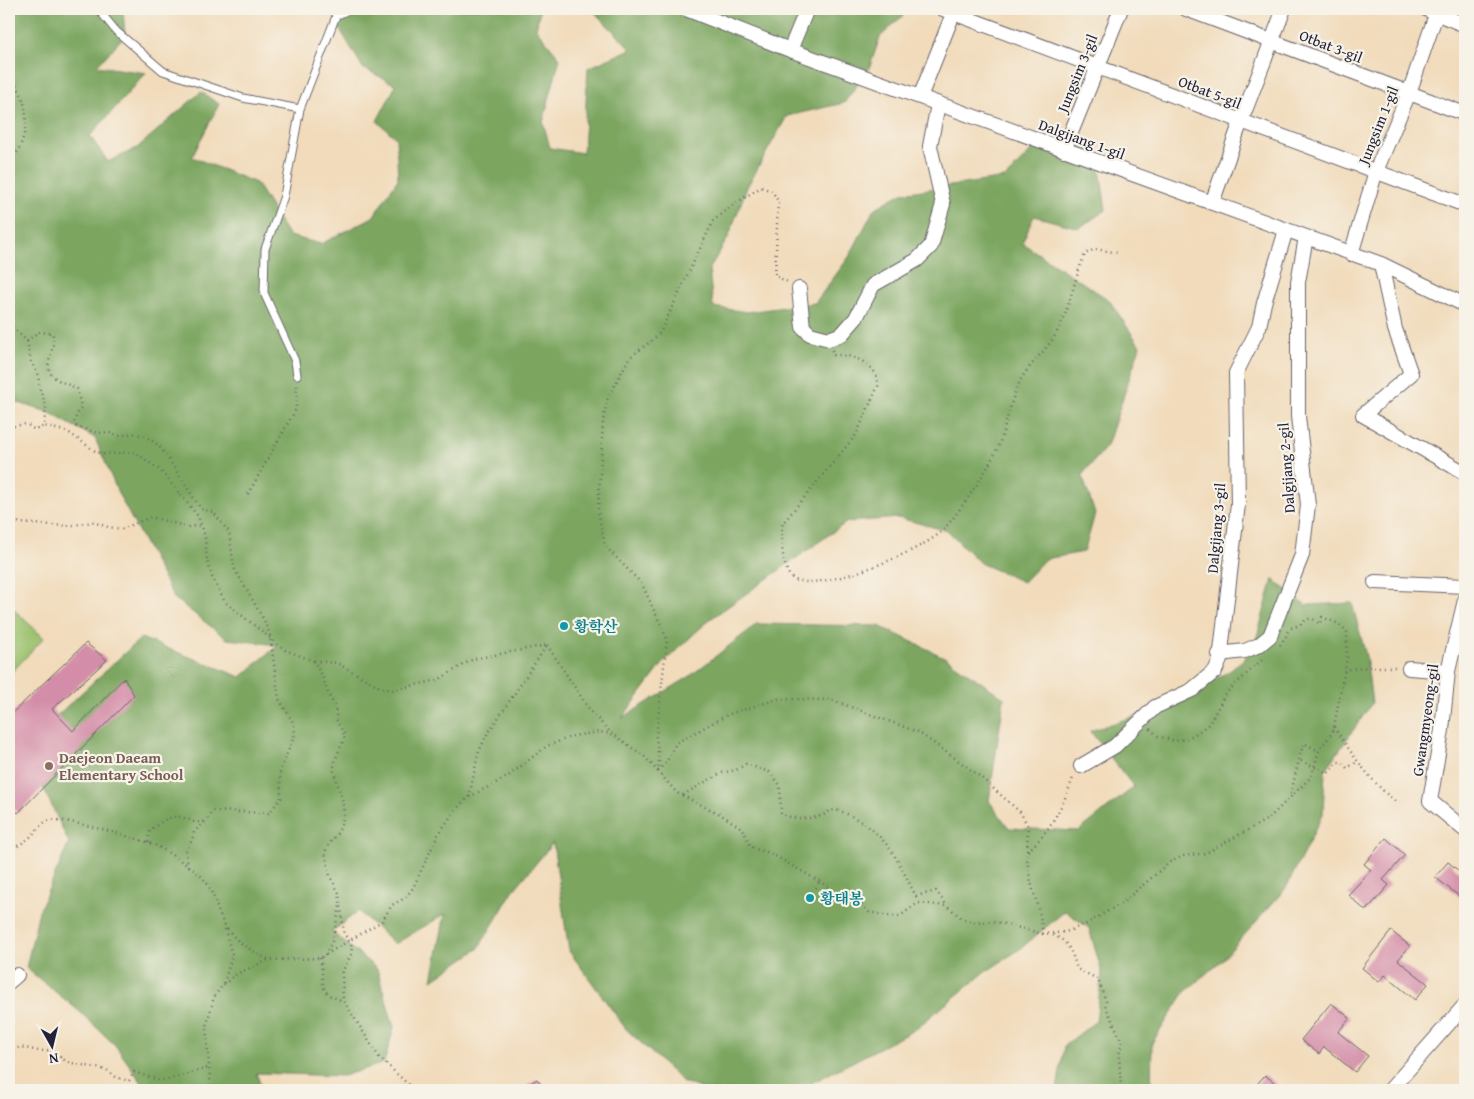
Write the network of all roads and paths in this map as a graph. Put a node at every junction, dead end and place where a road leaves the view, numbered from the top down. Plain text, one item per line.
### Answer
1 (98, 9) edge
2 (350, 9) edge
3 (686, 9) edge
4 (807, 9) edge
5 (1121, 9) edge
6 (1186, 9) edge
7 (1284, 9) edge
8 (950, 10) edge
9 (1433, 10) edge
10 (334, 12) edge
11 (1465, 25) edge
12 (1272, 41) junction
13 (790, 50) junction
14 (1098, 67) junction
15 (9, 78) edge
16 (1409, 93) junction
17 (920, 97) junction
18 (938, 104) junction
19 (300, 109) junction
20 (1465, 114) edge
21 (1241, 121) junction
22 (1064, 150) junction
23 (9, 162) edge
24 (1376, 171) junction
25 (1212, 204) junction
26 (1465, 205) edge
27 (1286, 230) junction
28 (1306, 237) junction
29 (1119, 253) dead end
30 (1351, 254) junction
31 (1381, 264) junction
32 (799, 289) joint
33 (1465, 305) edge
34 (9, 324) edge
35 (829, 339) junction
36 (27, 341) junction
37 (297, 375) joint
38 (44, 426) junction
39 (9, 427) edge
40 (1465, 473) edge
41 (248, 494) dead end
42 (9, 518) edge
43 (202, 525) junction
44 (1375, 582) dead end
45 (1465, 586) edge
46 (1465, 600) edge
47 (1289, 621) dead end
48 (1288, 629) junction
49 (270, 636) junction
50 (547, 645) junction
51 (1277, 647) dead end
52 (1459, 648) edge
53 (1220, 654) junction
54 (1266, 657) dead end
55 (314, 662) junction
56 (1409, 668) joint
57 (1344, 670) junction
58 (1448, 671) junction
59 (1140, 722) junction
60 (1334, 727) junction
61 (613, 734) junction
62 (1319, 752) junction
63 (1300, 761) junction
64 (1357, 762) junction
65 (1081, 766) joint
66 (1315, 767) junction
67 (658, 772) junction
68 (1291, 794) junction
69 (682, 795) junction
70 (469, 797) junction
71 (1396, 802) dead end
72 (206, 821) junction
73 (1465, 830) edge
74 (148, 842) junction
75 (9, 851) edge
76 (1026, 852) junction
77 (188, 868) junction
78 (819, 882) junction
79 (816, 888) dead end
80 (340, 905) junction
81 (947, 906) junction
82 (223, 924) junction
83 (1043, 934) junction
84 (1051, 934) junction
85 (351, 940) junction
86 (324, 956) junction
87 (320, 958) junction
88 (269, 960) junction
89 (222, 986) junction
90 (344, 1000) junction
91 (1465, 1005) edge
92 (9, 1053) edge
93 (208, 1068) junction
94 (9, 1081) edge
95 (22, 1090) edge
96 (211, 1090) edge
97 (414, 1090) edge
98 (1121, 1090) edge
99 (1390, 1090) edge

1 - 19 lane
2 - 10 lane
3 - 13 street, Dalgijang 1-gil
4 - 13 street
5 - 14 street, Jungsim 3-gil
6 - 12 street, Otbat 3-gil
7 - 12 street
8 - 14 street, Otbat 5-gil
8 - 17 street
9 - 11 street
9 - 16 street, Jungsim 1-gil
10 - 19 lane
12 - 16 street, Otbat 3-gil
12 - 21 street
13 - 17 street, Dalgijang 1-gil
14 - 21 street, Otbat 5-gil
14 - 22 street, Jungsim 3-gil
15 - 23 path
16 - 20 street, Otbat 3-gil
16 - 24 street, Jungsim 1-gil
17 - 18 street, Dalgijang 1-gil
18 - 22 street, Dalgijang 1-gil
18 - 35 street
19 - 37 lane
21 - 24 street, Otbat 5-gil
21 - 25 street
22 - 25 street, Dalgijang 1-gil
24 - 26 street, Otbat 5-gil
24 - 30 street, Jungsim 1-gil
25 - 27 street, Dalgijang 1-gil
27 - 28 street, Dalgijang 1-gil
27 - 53 street, Dalgijang 3-gil
28 - 30 street, Dalgijang 1-gil
28 - 53 street, Dalgijang 2-gil
29 - 35 path
30 - 31 street, Dalgijang 1-gil
31 - 33 street, Dalgijang 1-gil
31 - 40 street
32 - 35 street
32 - 67 path
34 - 36 path
36 - 38 path
36 - 49 path
37 - 41 path
38 - 39 path
38 - 43 path
42 - 43 path
43 - 49 path
44 - 45 street
46 - 52 street, Gwangmyeong-gil
47 - 48 path
48 - 51 path
48 - 57 path
49 - 55 path
49 - 72 path
50 - 55 path
50 - 61 path
50 - 70 path
52 - 58 street, Gwangmyeong-gil
53 - 59 street, Dalgijang 3-gil
54 - 59 path
55 - 80 path
56 - 57 path
56 - 58 street
57 - 60 path
58 - 73 street, Gwangmyeong-gil
59 - 65 street, Dalgijang 3-gil
60 - 62 path
60 - 64 path
61 - 67 path
61 - 70 path
62 - 63 path
62 - 66 path
63 - 66 path
63 - 68 path
64 - 66 path
64 - 71 path
65 - 76 path
66 - 68 path
67 - 69 path
67 - 76 path
68 - 84 path
69 - 78 path
69 - 81 path
70 - 85 path
72 - 74 path
72 - 77 path
74 - 75 path
74 - 77 path
76 - 83 path
77 - 82 path
78 - 79 path
78 - 81 path
80 - 85 path
80 - 86 path
81 - 83 path
82 - 88 path
82 - 89 path
83 - 84 path
84 - 98 path
85 - 86 path
85 - 90 path
86 - 87 path
87 - 88 path
87 - 90 path
88 - 89 path
89 - 93 path
90 - 97 path
91 - 99 street
92 - 93 path
93 - 96 path
94 - 95 path

